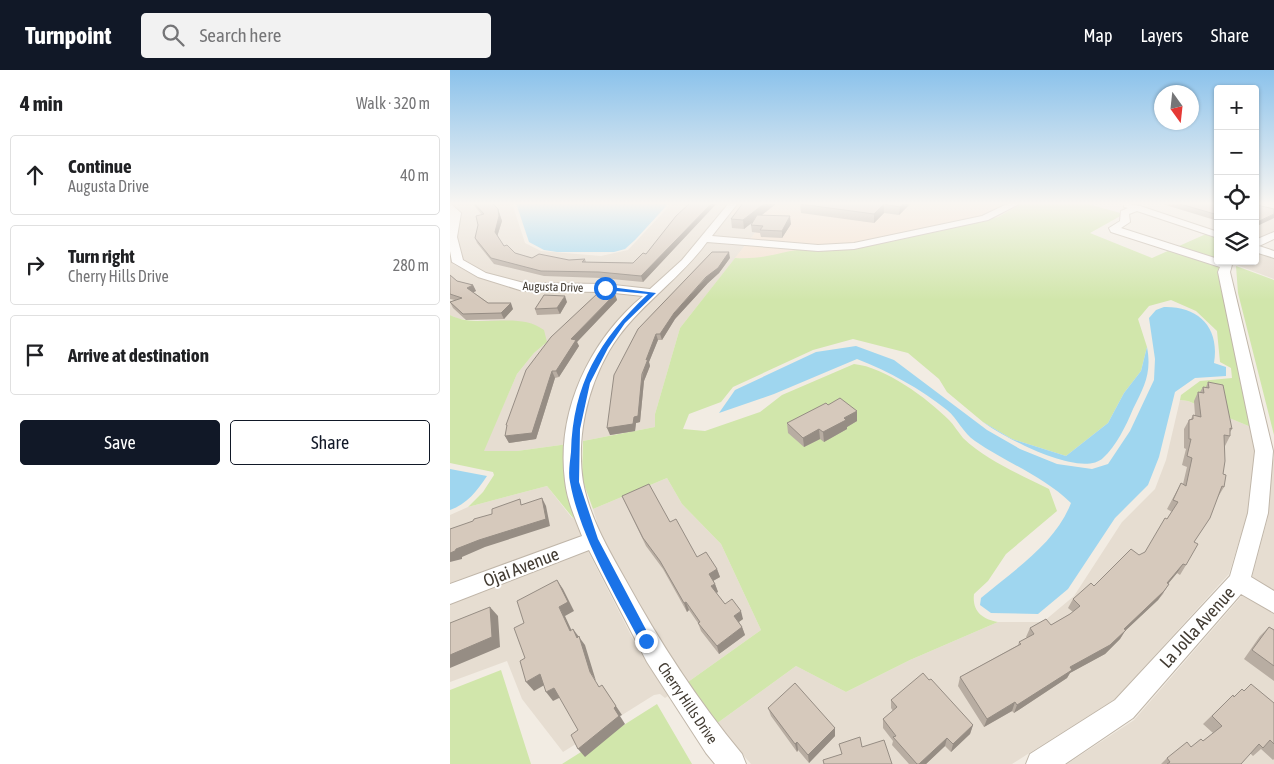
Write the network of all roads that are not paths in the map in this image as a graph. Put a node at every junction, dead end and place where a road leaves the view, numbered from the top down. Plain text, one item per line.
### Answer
1 (452, 235) edge
2 (707, 235) edge
3 (904, 235) edge
4 (1133, 235) edge
5 (1274, 235) edge
6 (702, 242) junction
7 (1259, 242) edge
8 (1259, 244) edge
9 (1259, 245) edge
10 (1274, 246) edge
11 (1274, 255) edge
12 (1214, 259) edge
13 (1226, 265) edge
14 (653, 293) junction
15 (593, 540) junction
16 (1239, 581) junction
17 (450, 594) edge
18 (1274, 603) edge
19 (732, 764) edge
20 (1040, 764) edge

1 - 14 street, Augusta Drive
2 - 6 street, Cherry Hills Drive
3 - 6 street
4 - 12 street
5 - 7 street
6 - 14 street, Cherry Hills Drive
8 - 10 street
9 - 11 street
13 - 16 street, La Jolla Avenue
14 - 15 street, Cherry Hills Drive
15 - 17 street, Ojai Avenue
15 - 19 street, Cherry Hills Drive
16 - 18 street
16 - 20 street, La Jolla Avenue

